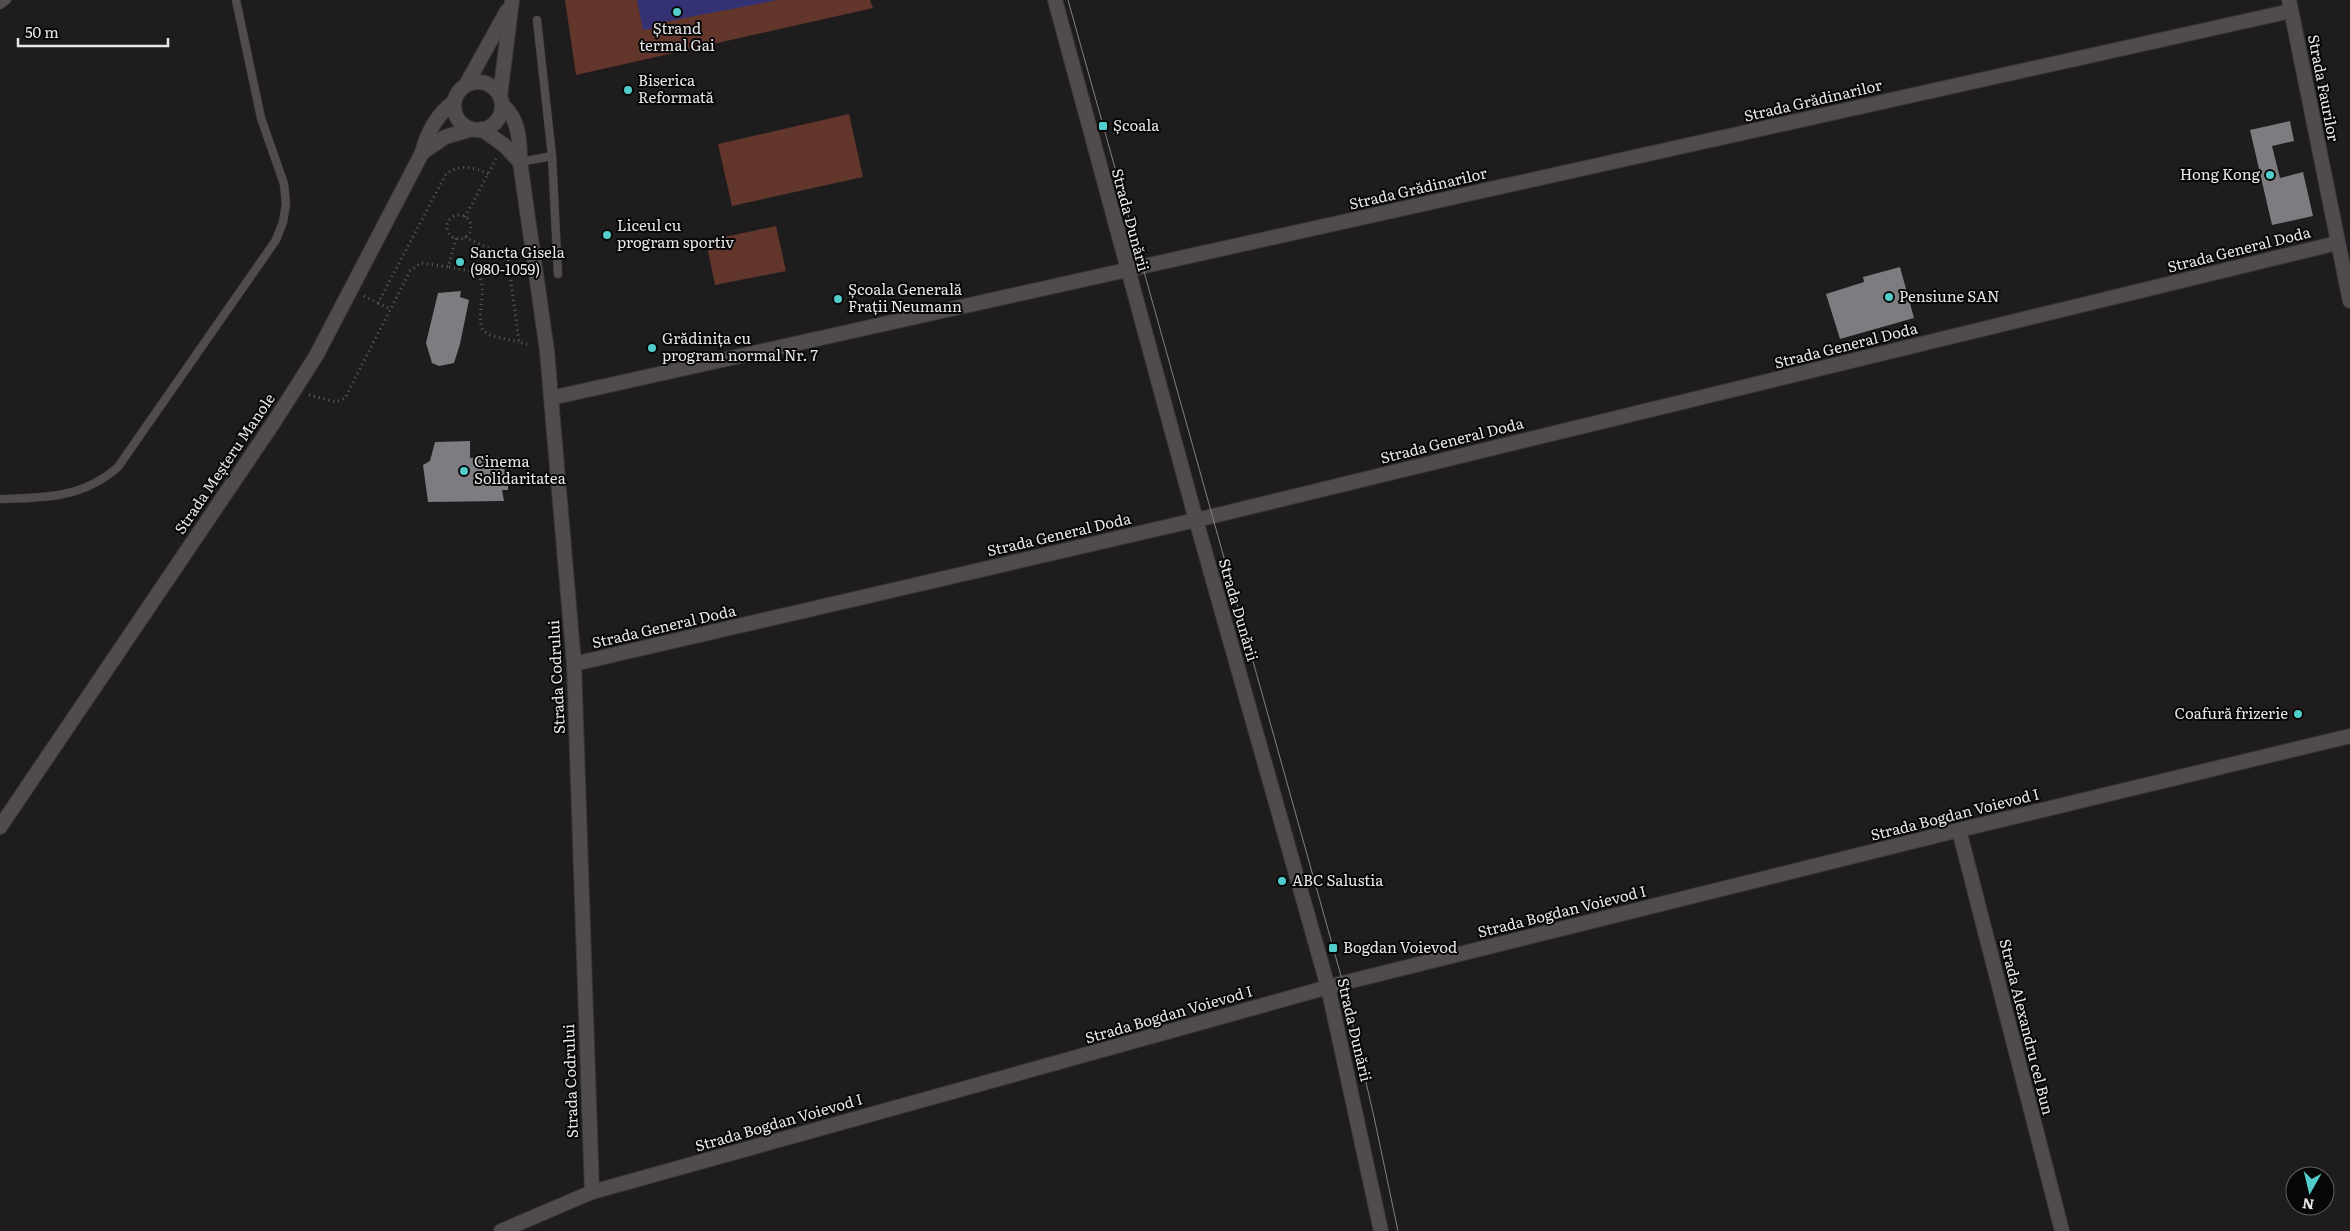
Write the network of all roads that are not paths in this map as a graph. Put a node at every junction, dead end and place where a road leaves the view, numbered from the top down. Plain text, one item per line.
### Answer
1 (7, 0) edge
2 (236, 0) edge
3 (1054, 0) edge
4 (512, 2) edge
5 (0, 5) edge
6 (2290, 5) edge
7 (537, 20) dead end
8 (466, 85) junction
9 (501, 100) junction
10 (454, 102) junction
11 (477, 129) junction
12 (422, 153) junction
13 (552, 156) junction
14 (520, 162) junction
15 (2337, 242) junction
16 (1127, 271) junction
17 (558, 274) dead end
18 (2350, 300) edge
19 (551, 398) junction
20 (0, 499) edge
21 (1196, 520) junction
22 (574, 664) junction
23 (2350, 736) edge
24 (0, 827) edge
25 (1959, 830) junction
26 (1328, 987) junction
27 (592, 1192) junction
28 (501, 1231) edge
29 (1381, 1231) edge
30 (2062, 1231) edge

1 - 5 lane
2 - 20 lane
3 - 16 street, Strada Dunării
4 - 8 street
4 - 9 street
6 - 15 street, Strada Faurilor
6 - 16 street, Strada Grădinarilor
7 - 13 lane
8 - 9 street
8 - 10 street
9 - 11 street
9 - 14 street, Strada Codrului
10 - 11 street
10 - 12 street
11 - 12 street, Strada Meșteru Manole
11 - 14 street
12 - 24 street, Strada Meșteru Manole
13 - 14 lane
13 - 17 lane
14 - 19 street, Strada Codrului
15 - 18 street, Strada Faurilor
15 - 21 street, Strada General Doda
16 - 19 street, Strada Grădinarilor
16 - 21 street, Strada Dunării
19 - 22 street, Strada Codrului
21 - 22 street, Strada General Doda
21 - 26 street, Strada Dunării
22 - 27 street, Strada Codrului
23 - 25 street, Strada Bogdan Voievod I
25 - 26 street, Strada Bogdan Voievod I
25 - 30 street, Strada Alexandru cel Bun
26 - 27 street, Strada Bogdan Voievod I
26 - 29 street, Strada Dunării
27 - 28 street, Strada Bogdan Voievod I

